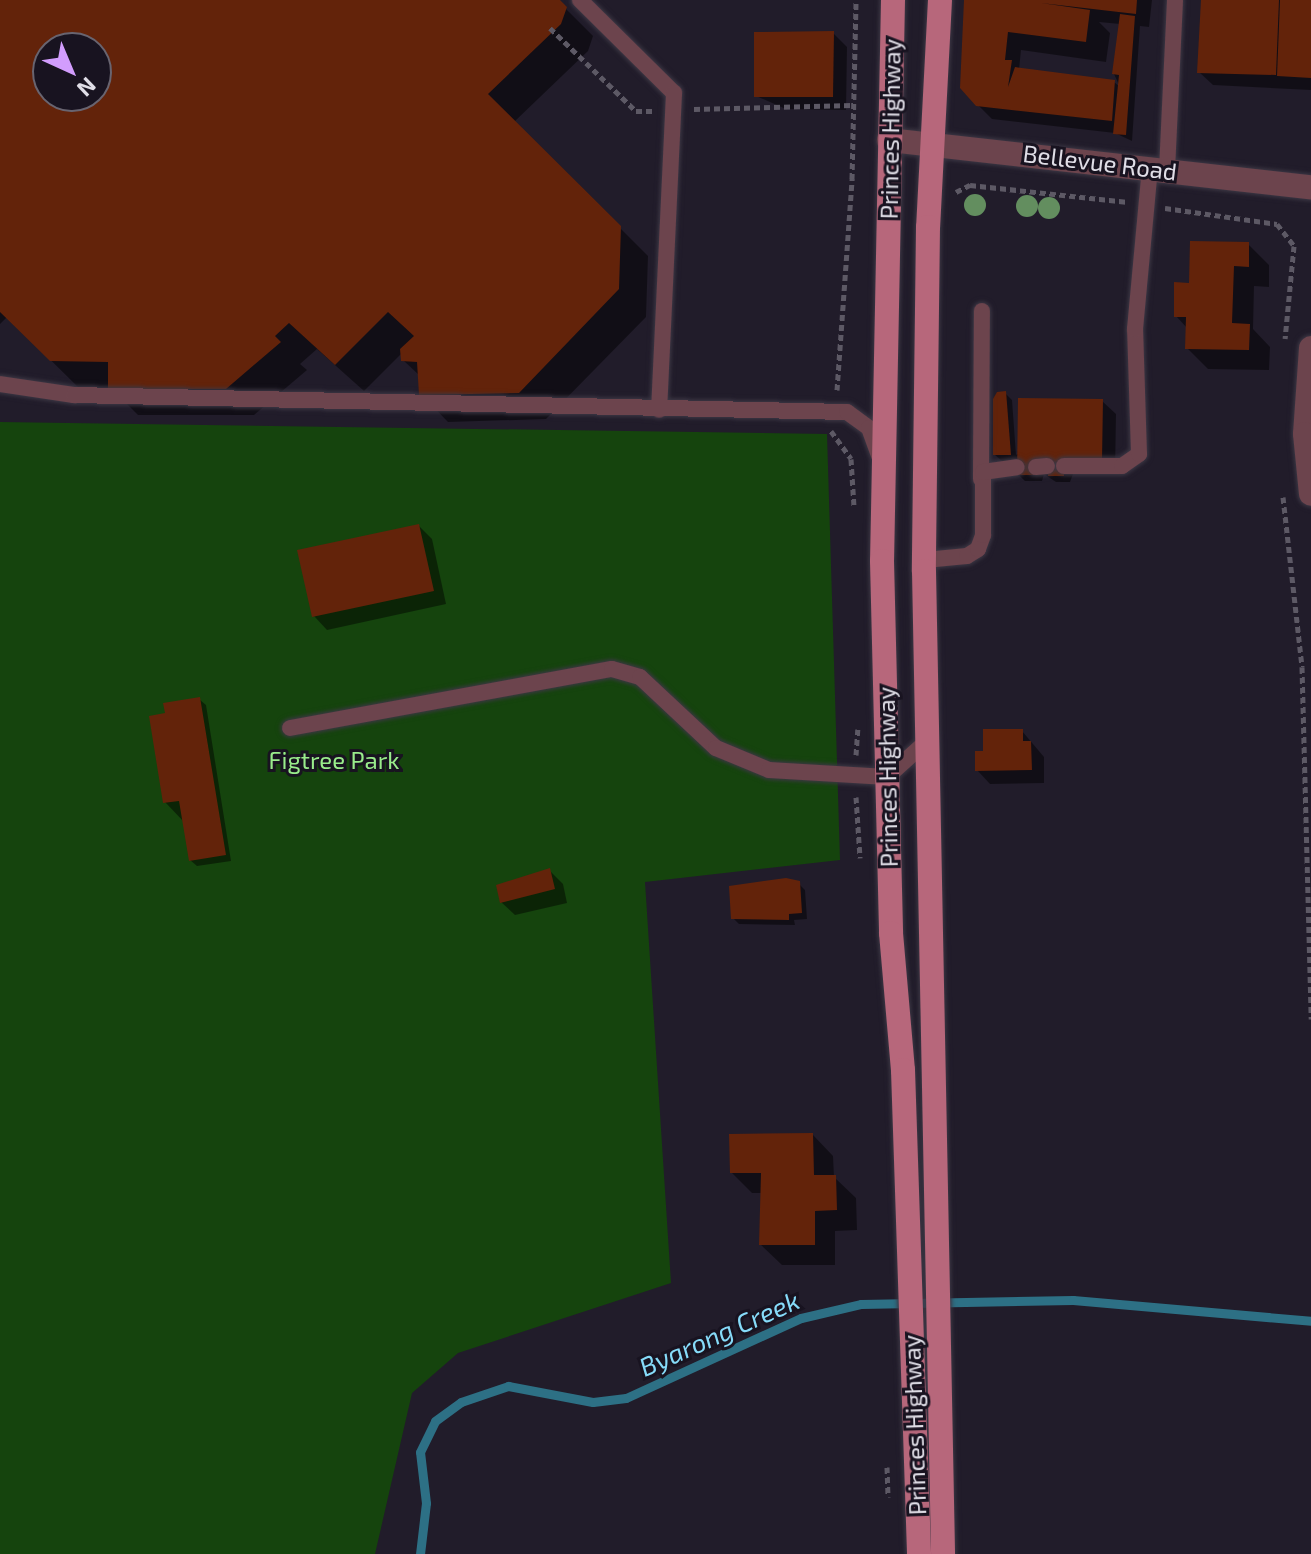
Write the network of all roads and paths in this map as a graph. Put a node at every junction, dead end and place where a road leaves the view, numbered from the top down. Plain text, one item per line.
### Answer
1 (580, 0) edge
2 (856, 0) edge
3 (893, 0) edge
4 (940, 0) edge
5 (1175, 0) edge
6 (889, 140) junction
7 (933, 143) junction
8 (1159, 168) junction
9 (852, 179) dead end
10 (1311, 187) edge
11 (957, 192) dead end
12 (1147, 205) junction
13 (982, 311) dead end
14 (1311, 348) edge
15 (1285, 355) dead end
16 (0, 384) edge
17 (659, 410) junction
18 (1049, 466) dead end
19 (1017, 467) dead end
20 (883, 470) junction
21 (981, 479) junction
22 (1282, 482) dead end
23 (1311, 494) edge
24 (925, 560) junction
25 (290, 728) dead end
26 (927, 741) junction
27 (887, 777) junction
28 (1311, 1019) edge
29 (919, 1554) edge
30 (943, 1554) edge

1 - 17 lane
2 - 9 path
3 - 6 main road, Princes Highway
4 - 7 main road, Princes Highway
5 - 8 lane
6 - 7 street, Bellevue Road
6 - 20 main road, Princes Highway
7 - 8 street, Bellevue Road
7 - 24 main road, Princes Highway
8 - 10 street, Bellevue Road
8 - 12 lane
11 - 12 path
12 - 15 path
12 - 18 lane
13 - 21 lane
14 - 23 street
16 - 17 lane
17 - 20 lane
19 - 21 lane
20 - 27 main road, Princes Highway
21 - 24 lane
22 - 28 path
24 - 26 main road, Princes Highway
25 - 27 lane
26 - 27 lane
26 - 30 main road, Princes Highway
27 - 29 main road, Princes Highway

